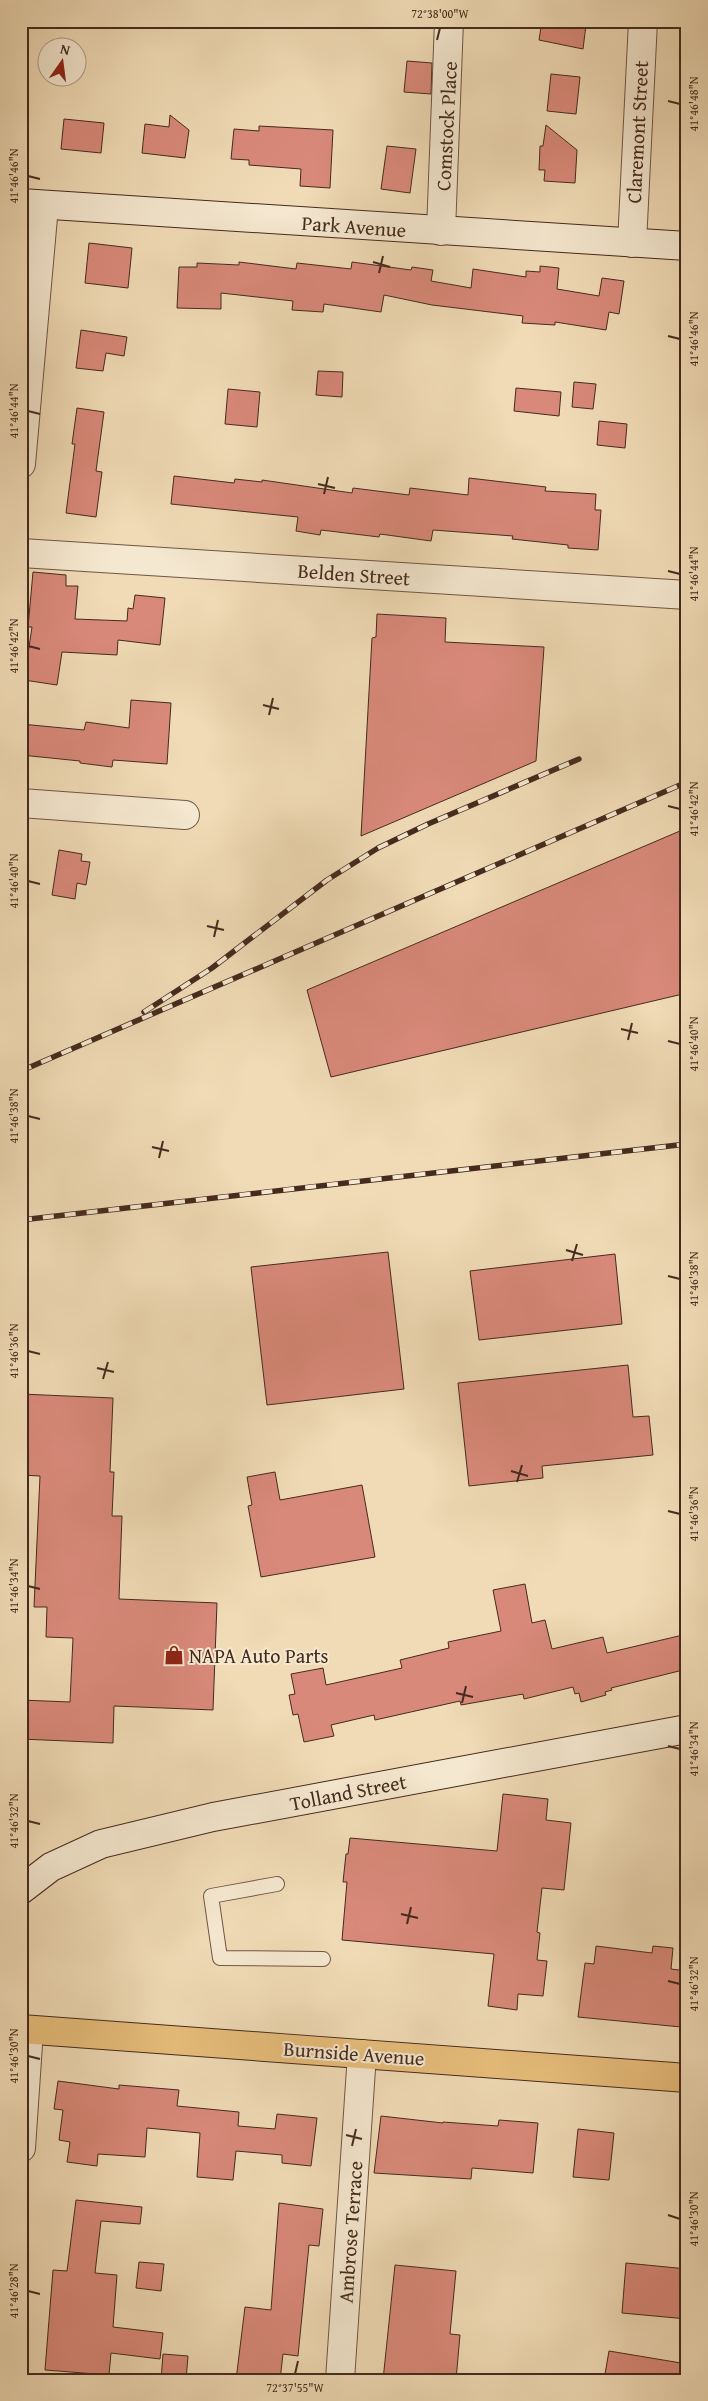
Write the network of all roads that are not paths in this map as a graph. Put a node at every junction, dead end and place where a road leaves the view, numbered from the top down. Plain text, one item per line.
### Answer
1 (449, 21) edge
2 (643, 21) edge
3 (32, 204) edge
4 (441, 231) junction
5 (632, 242) junction
6 (687, 246) edge
7 (25, 383) edge
8 (21, 464) edge
9 (21, 553) edge
10 (687, 595) edge
11 (21, 803) edge
12 (185, 814) dead end
13 (687, 1729) edge
14 (277, 1884) dead end
15 (21, 1890) edge
16 (323, 1959) dead end
17 (25, 2030) edge
18 (362, 2054) junction
19 (687, 2078) edge
20 (21, 2148) edge
21 (340, 2380) edge

1 - 4 street, Comstock Place
2 - 5 street, Claremont Street
3 - 4 street, Park Avenue
3 - 7 street
4 - 5 street, Park Avenue
5 - 6 street, Park Avenue
7 - 8 street
9 - 10 street, Belden Street
11 - 12 street
13 - 15 street, Tolland Street
14 - 16 lane
17 - 18 main road, Burnside Avenue
17 - 20 street
18 - 19 main road, Burnside Avenue
18 - 21 street, Ambrose Terrace

